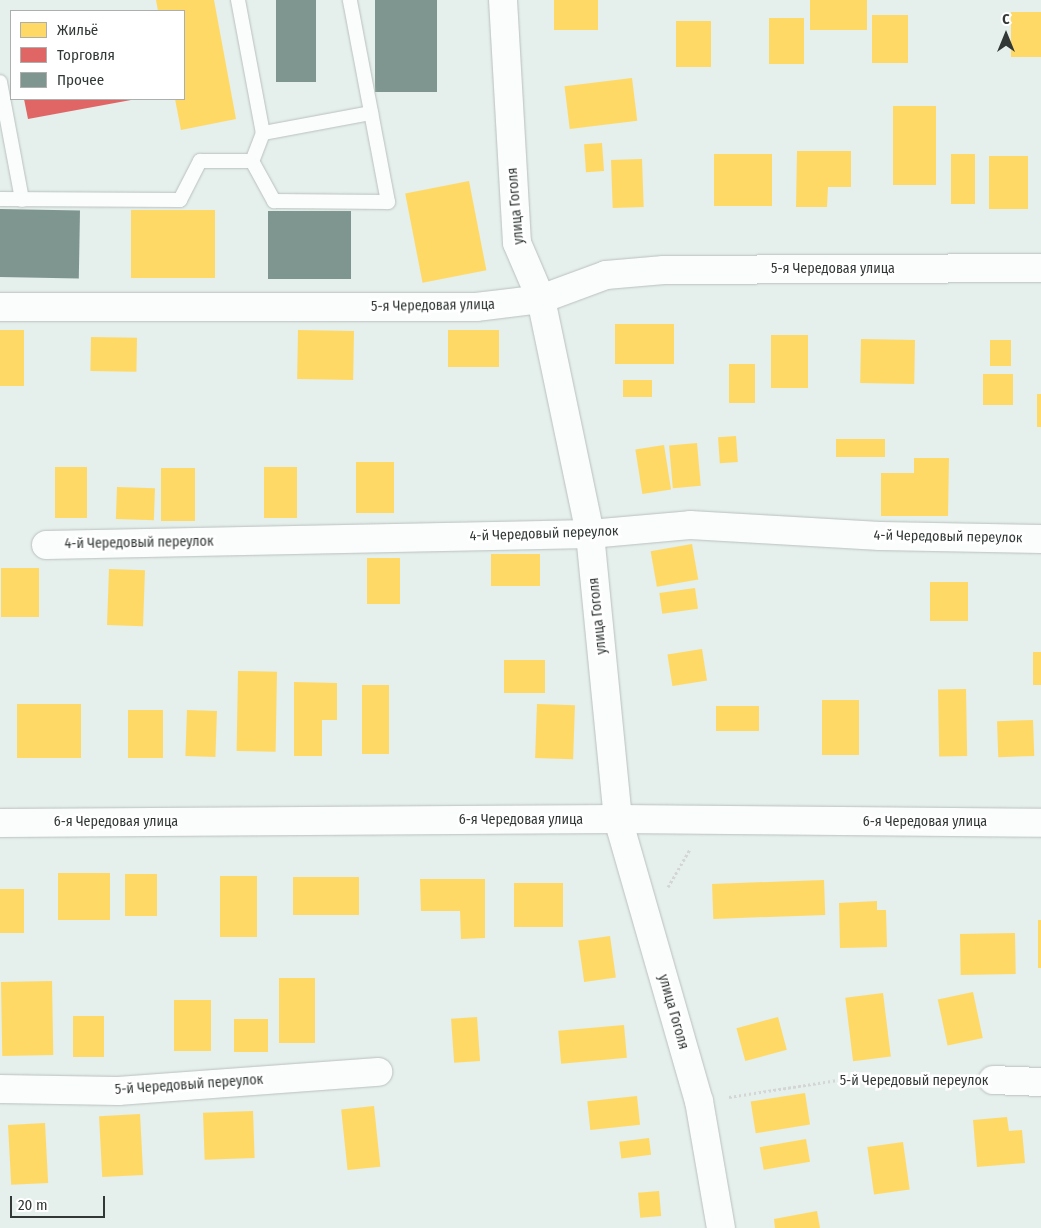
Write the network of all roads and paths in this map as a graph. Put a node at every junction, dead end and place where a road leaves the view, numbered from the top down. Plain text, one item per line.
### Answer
1 (238, 0) edge
2 (350, 0) edge
3 (503, 0) edge
4 (0, 82) edge
5 (371, 113) junction
6 (263, 133) junction
7 (252, 161) junction
8 (0, 199) edge
9 (22, 200) junction
10 (1041, 268) edge
11 (541, 299) junction
12 (0, 307) edge
13 (590, 534) junction
14 (1041, 539) edge
15 (46, 545) dead end
16 (618, 819) junction
17 (731, 820) junction
18 (0, 823) edge
19 (1041, 823) edge
20 (668, 888) dead end
21 (378, 1072) dead end
22 (993, 1080) joint
23 (1041, 1082) edge
24 (0, 1090) edge
25 (699, 1101) junction
26 (721, 1228) edge

1 - 6 lane
2 - 5 lane
3 - 11 street, улица Гоголя
4 - 9 lane
5 - 6 lane
5 - 7 lane
6 - 7 lane
7 - 9 lane
8 - 9 lane
10 - 11 street, 5-я Чередовая улица
11 - 12 street, 5-я Чередовая улица
11 - 13 street, улица Гоголя
13 - 14 street, 4-й Чередовый переулок
13 - 15 street, 4-й Чередовый переулок
13 - 16 street, улица Гоголя
16 - 17 street, 6-я Чередовая улица
16 - 18 street, 6-я Чередовая улица
16 - 25 street, улица Гоголя
17 - 19 street, 6-я Чередовая улица
17 - 20 path
21 - 24 street, 5-й Чередовый переулок
22 - 23 street, 5-й Чередовый переулок
22 - 25 path, 5-й Чередовый переулок
25 - 26 street, улица Гоголя

